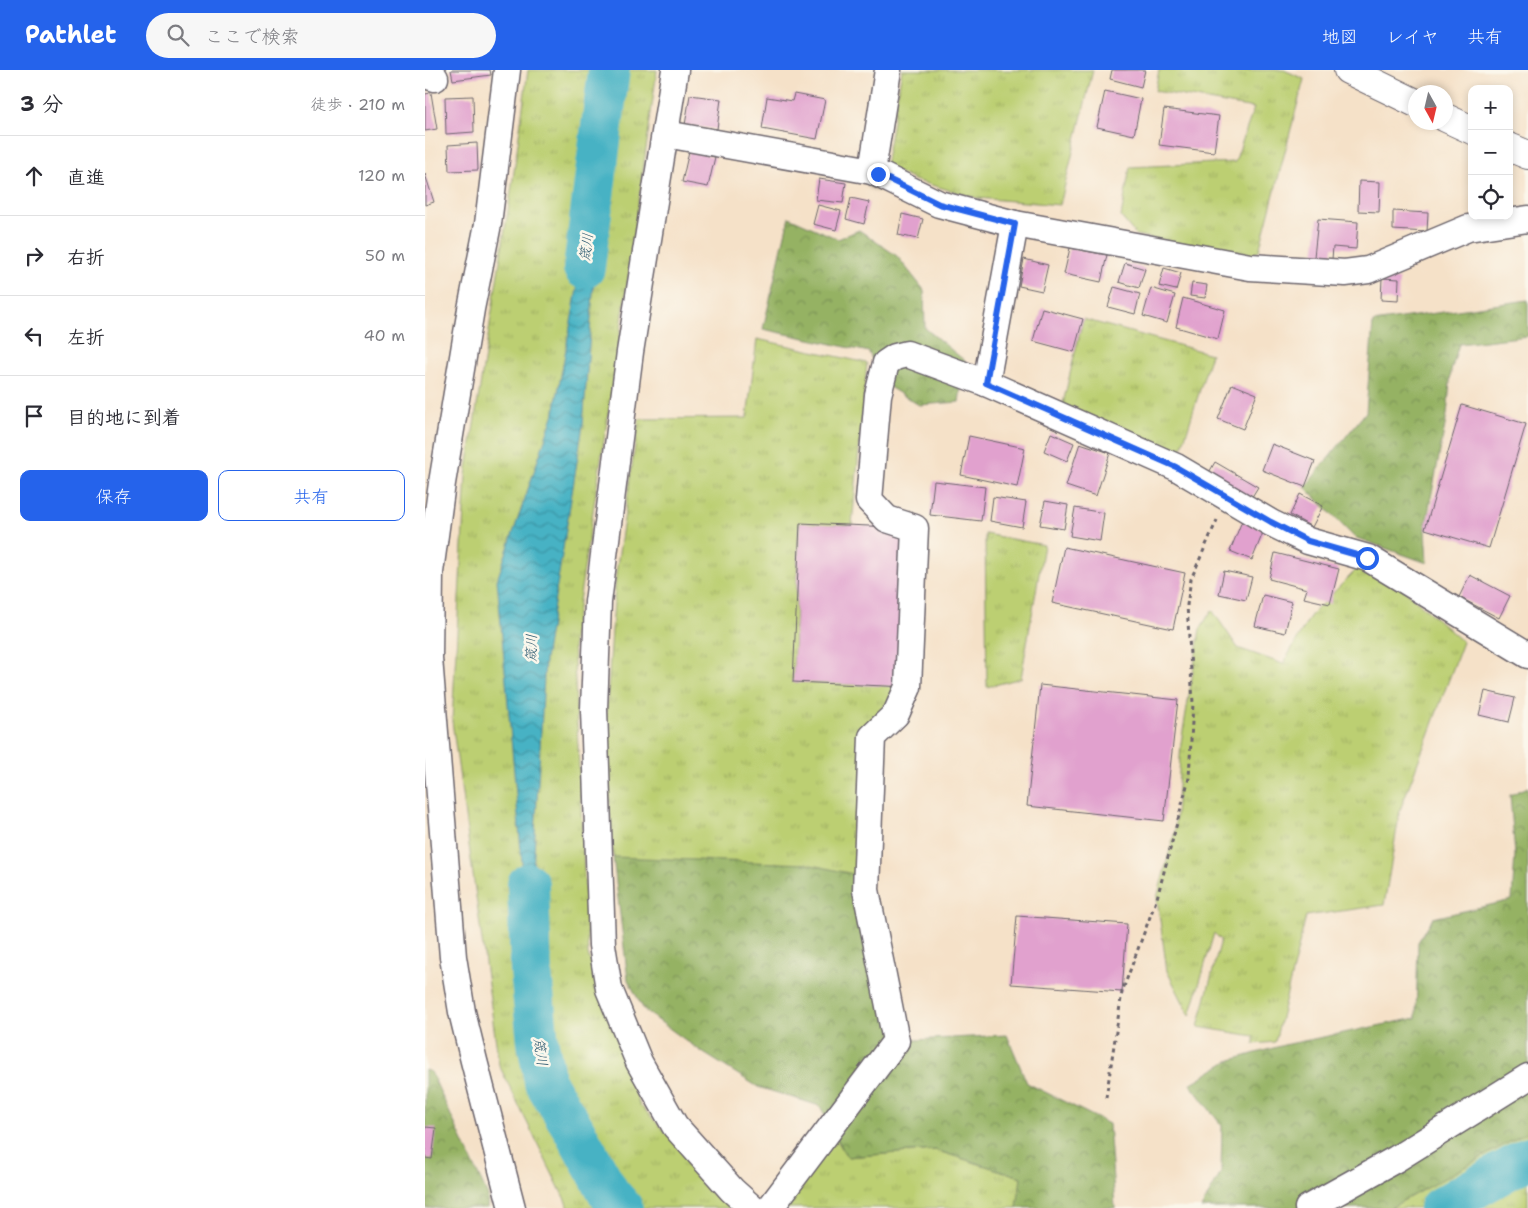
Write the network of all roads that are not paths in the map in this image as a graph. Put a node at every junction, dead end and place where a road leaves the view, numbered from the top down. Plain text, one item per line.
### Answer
1 (507, 70) edge
2 (675, 70) edge
3 (888, 70) edge
4 (1348, 70) edge
5 (1408, 100) edge
6 (1453, 122) edge
7 (1468, 128) edge
8 (666, 134) junction
9 (1513, 149) edge
10 (1528, 155) edge
11 (871, 171) junction
12 (1528, 219) edge
13 (1015, 224) junction
14 (986, 383) junction
15 (1528, 655) edge
16 (1528, 1077) edge
17 (512, 1208) edge
18 (752, 1208) edge
19 (770, 1208) edge
20 (1308, 1208) edge

1 - 17 street
2 - 8 street
3 - 11 street
4 - 5 main road
6 - 7 main road
8 - 11 street
8 - 18 street
9 - 10 main road
11 - 13 street
12 - 13 street
13 - 14 street
14 - 15 street
14 - 19 street
16 - 20 street

